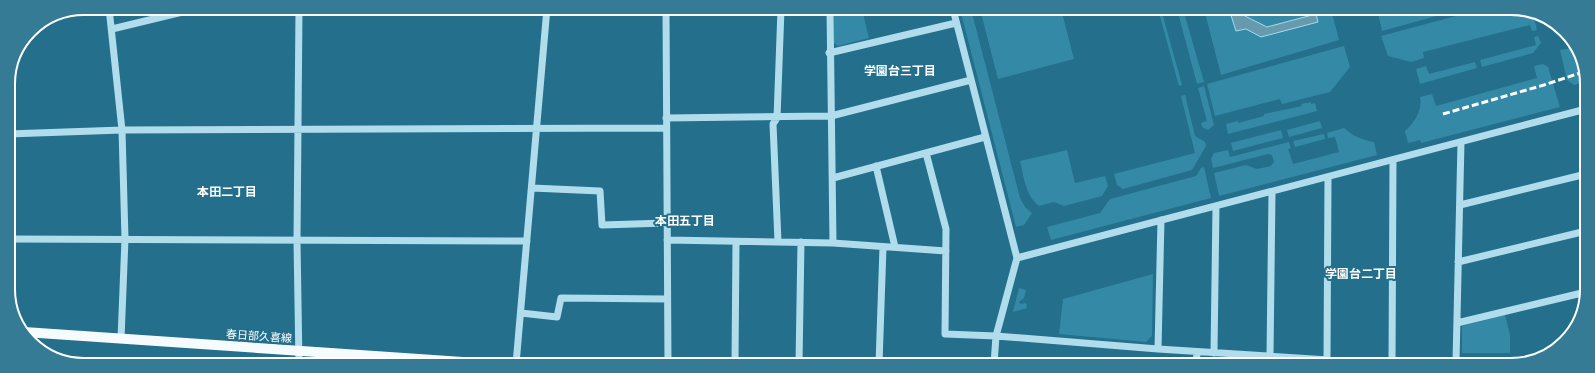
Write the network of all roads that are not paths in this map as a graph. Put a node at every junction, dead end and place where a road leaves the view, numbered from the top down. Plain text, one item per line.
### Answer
1 (110, 15) edge
2 (170, 15) edge
3 (298, 15) edge
4 (545, 15) edge
5 (666, 15) edge
6 (781, 15) edge
7 (830, 15) edge
8 (954, 15) edge
9 (956, 23) junction
10 (112, 29) junction
11 (830, 53) junction
12 (971, 80) junction
13 (1580, 111) edge
14 (831, 116) junction
15 (666, 118) junction
16 (778, 118) junction
17 (537, 128) junction
18 (666, 128) junction
19 (297, 129) junction
20 (122, 130) junction
21 (15, 134) edge
22 (985, 137) junction
23 (1461, 142) junction
24 (926, 153) junction
25 (1393, 160) junction
26 (876, 166) junction
27 (1580, 175) edge
28 (833, 178) junction
29 (1328, 178) junction
30 (532, 188) junction
31 (1272, 192) junction
32 (1460, 205) junction
33 (1216, 206) junction
34 (1161, 220) junction
35 (666, 223) junction
36 (1580, 233) edge
37 (15, 239) edge
38 (125, 239) junction
39 (667, 240) junction
40 (297, 241) junction
41 (527, 241) junction
42 (736, 242) junction
43 (778, 242) junction
44 (801, 242) junction
45 (833, 243) junction
46 (884, 247) junction
47 (895, 247) junction
48 (946, 251) junction
49 (1017, 258) junction
50 (1458, 262) junction
51 (1580, 294) edge
52 (666, 299) junction
53 (521, 313) junction
54 (1457, 323) junction
55 (30, 332) edge
56 (996, 336) junction
57 (121, 339) junction
58 (1158, 349) junction
59 (298, 350) junction
60 (1197, 352) junction
61 (1214, 353) junction
62 (1270, 356) junction
63 (299, 358) edge
64 (409, 358) edge
65 (517, 358) edge
66 (668, 358) edge
67 (735, 358) edge
68 (799, 358) edge
69 (879, 358) edge
70 (994, 358) edge
71 (1197, 358) edge
72 (1298, 358) edge
73 (1327, 358) edge
74 (1392, 358) edge
75 (1456, 358) edge

1 - 10 street
2 - 10 street
3 - 19 street
4 - 17 street
5 - 15 street
6 - 16 street
7 - 11 street
8 - 9 street
9 - 11 street
9 - 12 street
10 - 20 street
11 - 14 street
12 - 14 street
12 - 22 street
13 - 23 street
14 - 16 street
14 - 28 street
15 - 16 street
15 - 18 street
16 - 43 street
17 - 18 street
17 - 19 street
17 - 30 street
18 - 35 street
19 - 20 street
19 - 40 street
20 - 21 street
20 - 38 street
22 - 24 street
22 - 49 street
23 - 25 street
23 - 32 street
24 - 26 street
24 - 48 street
25 - 29 street
25 - 74 street
26 - 28 street
26 - 47 street
27 - 32 street
28 - 45 street
29 - 31 street
29 - 73 street
30 - 35 street
30 - 41 street
31 - 33 street
31 - 62 street
32 - 50 street
33 - 34 street
33 - 61 street
34 - 49 street
34 - 58 street
35 - 39 street
36 - 50 street
37 - 38 street
38 - 40 street
38 - 57 street
39 - 42 street
39 - 52 street
40 - 41 street
40 - 59 street
41 - 53 street
42 - 43 street
42 - 67 street
43 - 44 street
44 - 45 street
44 - 68 street
45 - 46 street
46 - 47 street
46 - 69 street
47 - 48 street
48 - 56 street
49 - 56 street
50 - 54 street
51 - 54 street
52 - 53 street
52 - 66 street
53 - 65 street
54 - 75 street
55 - 57 main road, 春日部久喜線
56 - 58 street
56 - 70 street
57 - 59 main road, 春日部久喜線
58 - 60 street
59 - 63 street
59 - 64 main road, 春日部久喜線
60 - 61 street
60 - 71 street
61 - 62 street
62 - 72 street

